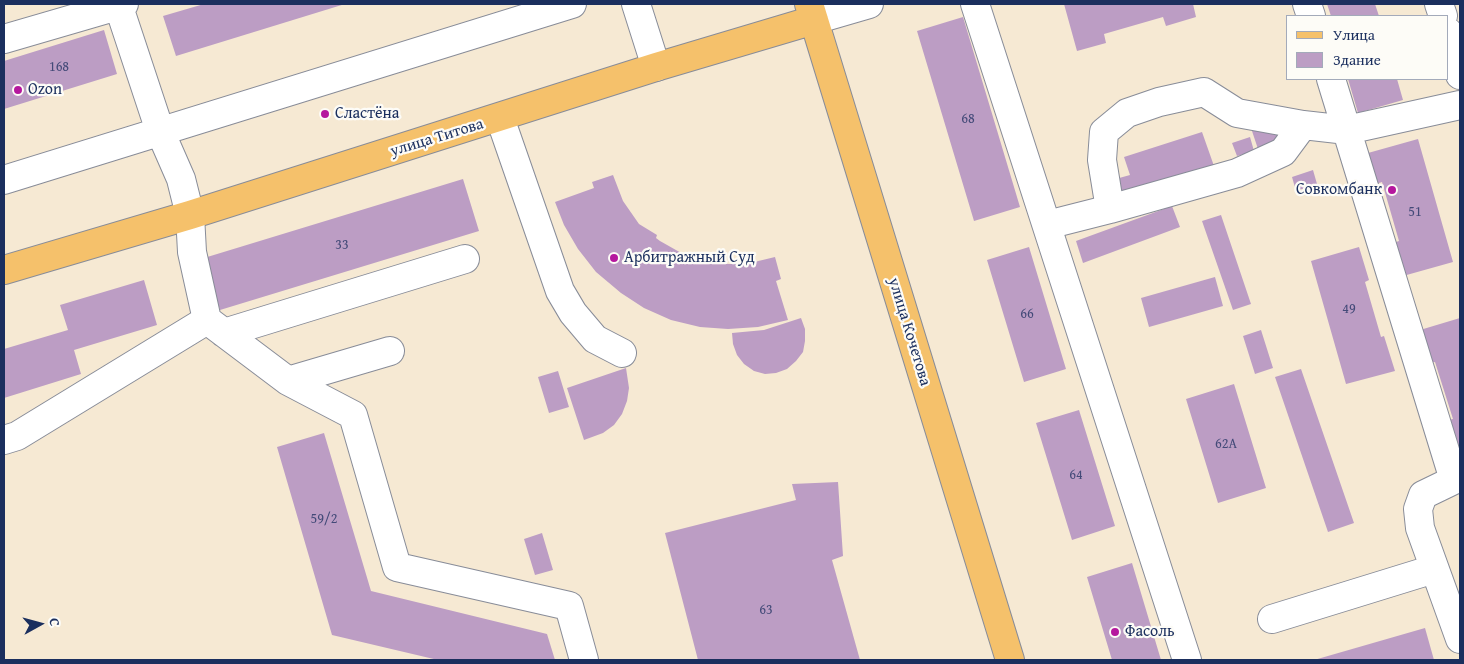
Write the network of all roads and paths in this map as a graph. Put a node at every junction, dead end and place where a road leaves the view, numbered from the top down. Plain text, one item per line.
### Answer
1 (572, 4) edge
2 (636, 4) edge
3 (869, 4) edge
4 (975, 4) edge
5 (120, 5) edge
6 (812, 12) edge
7 (1449, 36) edge
8 (4, 39) edge
9 (656, 67) junction
10 (1460, 75) edge
11 (1331, 80) edge
12 (1460, 105) edge
13 (500, 118) junction
14 (1303, 125) junction
15 (1347, 130) junction
16 (160, 131) junction
17 (4, 180) edge
18 (1110, 209) junction
19 (190, 215) junction
20 (1047, 225) junction
21 (465, 259) dead end
22 (4, 270) edge
23 (216, 326) junction
24 (390, 351) dead end
25 (622, 353) dead end
26 (288, 381) junction
27 (4, 440) edge
28 (1457, 479) edge
29 (1434, 569) junction
30 (1272, 619) dead end
31 (1460, 639) edge
32 (584, 660) edge
33 (1010, 660) edge
34 (1186, 660) edge

1 - 16 street
2 - 9 street
3 - 6 street, улица Титова
4 - 20 street
5 - 8 street
5 - 16 street
6 - 9 main road, улица Титова
6 - 33 main road, улица Кочетова
7 - 10 street
9 - 13 main road, улица Титова
11 - 15 street
12 - 15 street
13 - 19 main road, улица Титова
13 - 25 street
14 - 15 street
14 - 18 street
14 - 18 street
15 - 28 street
16 - 17 street
16 - 19 street
18 - 20 street
19 - 22 main road, улица Титова
19 - 23 street
20 - 34 street
21 - 23 street
23 - 26 street
23 - 27 street
24 - 26 street
26 - 32 street
28 - 29 street
29 - 30 street
29 - 31 street

